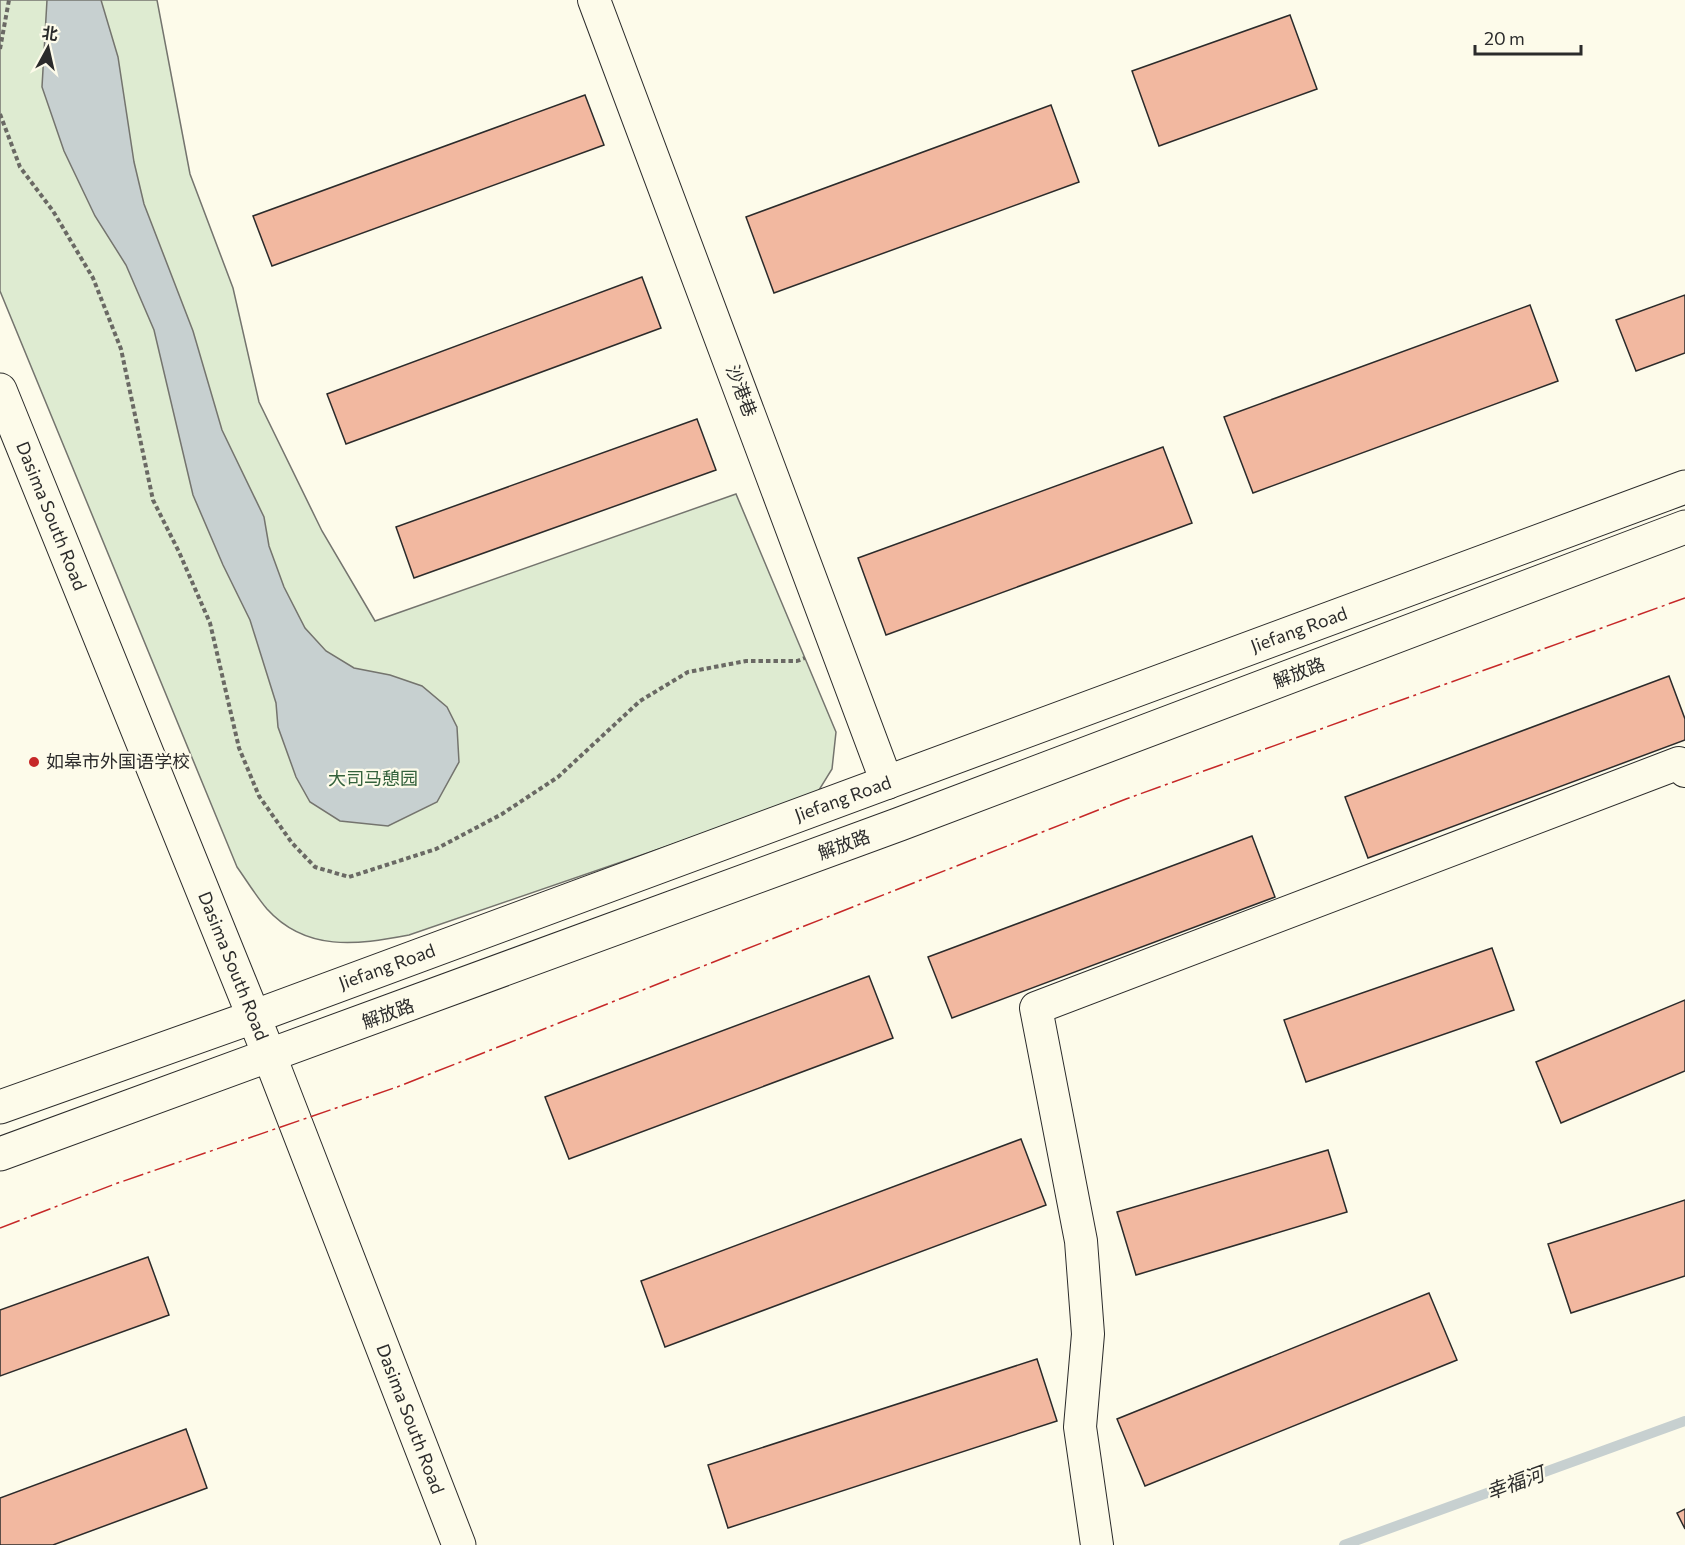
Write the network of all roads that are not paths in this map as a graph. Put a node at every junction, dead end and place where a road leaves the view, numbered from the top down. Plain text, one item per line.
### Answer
1 (594, 0) edge
2 (0, 390) edge
3 (1685, 487) edge
4 (1685, 527) edge
5 (1685, 771) edge
6 (887, 783) junction
7 (253, 1017) junction
8 (270, 1058) junction
9 (0, 1107) edge
10 (0, 1154) edge
11 (459, 1545) edge
12 (1096, 1545) edge

1 - 6 street, 沙港巷
2 - 7 street, Dasima South Road
3 - 6 street, Jiefang Road
4 - 8 street, 解放路
5 - 12 street
6 - 7 street, Jiefang Road
7 - 8 street, Dasima South Road
7 - 9 street, Jiefang Road
8 - 10 street, 解放路
8 - 11 street, Dasima South Road

